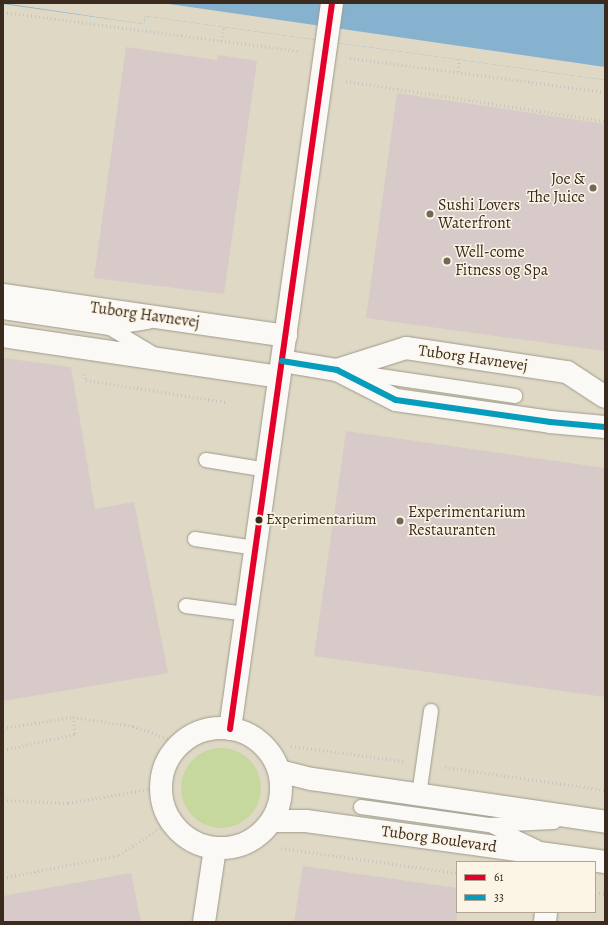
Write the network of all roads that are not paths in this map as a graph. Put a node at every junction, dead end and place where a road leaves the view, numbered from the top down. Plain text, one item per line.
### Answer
1 (332, 3) edge
2 (3, 295) edge
3 (3, 312) edge
4 (169, 319) junction
5 (110, 328) junction
6 (3, 336) edge
7 (286, 336) junction
8 (164, 360) junction
9 (281, 369) junction
10 (337, 370) junction
11 (515, 396) dead end
12 (605, 397) edge
13 (605, 427) edge
14 (206, 460) dead end
15 (267, 470) junction
16 (195, 539) dead end
17 (256, 548) junction
18 (186, 606) dead end
19 (247, 614) junction
20 (431, 711) dead end
21 (230, 728) junction
22 (279, 771) junction
23 (419, 795) junction
24 (362, 807) dead end
25 (272, 821) junction
26 (601, 821) edge
27 (489, 825) junction
28 (215, 848) junction
29 (553, 859) edge
30 (588, 861) edge
31 (204, 922) edge

1 - 7 street
2 - 4 street, Tuborg Havnevej
3 - 5 lane
4 - 5 lane
4 - 7 street, Tuborg Havnevej
5 - 8 lane
6 - 8 street, Tuborg Havnevej
7 - 9 street
8 - 9 street, Tuborg Havnevej
9 - 10 street, Tuborg Havnevej
9 - 15 street
10 - 11 lane
10 - 12 street, Tuborg Havnevej
10 - 13 street, Tuborg Havnevej
14 - 15 lane
15 - 17 street
16 - 17 lane
17 - 19 street
18 - 19 lane
19 - 21 street
20 - 23 lane
21 - 22 street
21 - 28 street
22 - 23 street
22 - 25 street
23 - 26 street
24 - 27 lane
25 - 28 street
25 - 29 street, Tuborg Boulevard
26 - 27 lane
27 - 29 lane
28 - 31 street
29 - 30 street, Tuborg Boulevard

